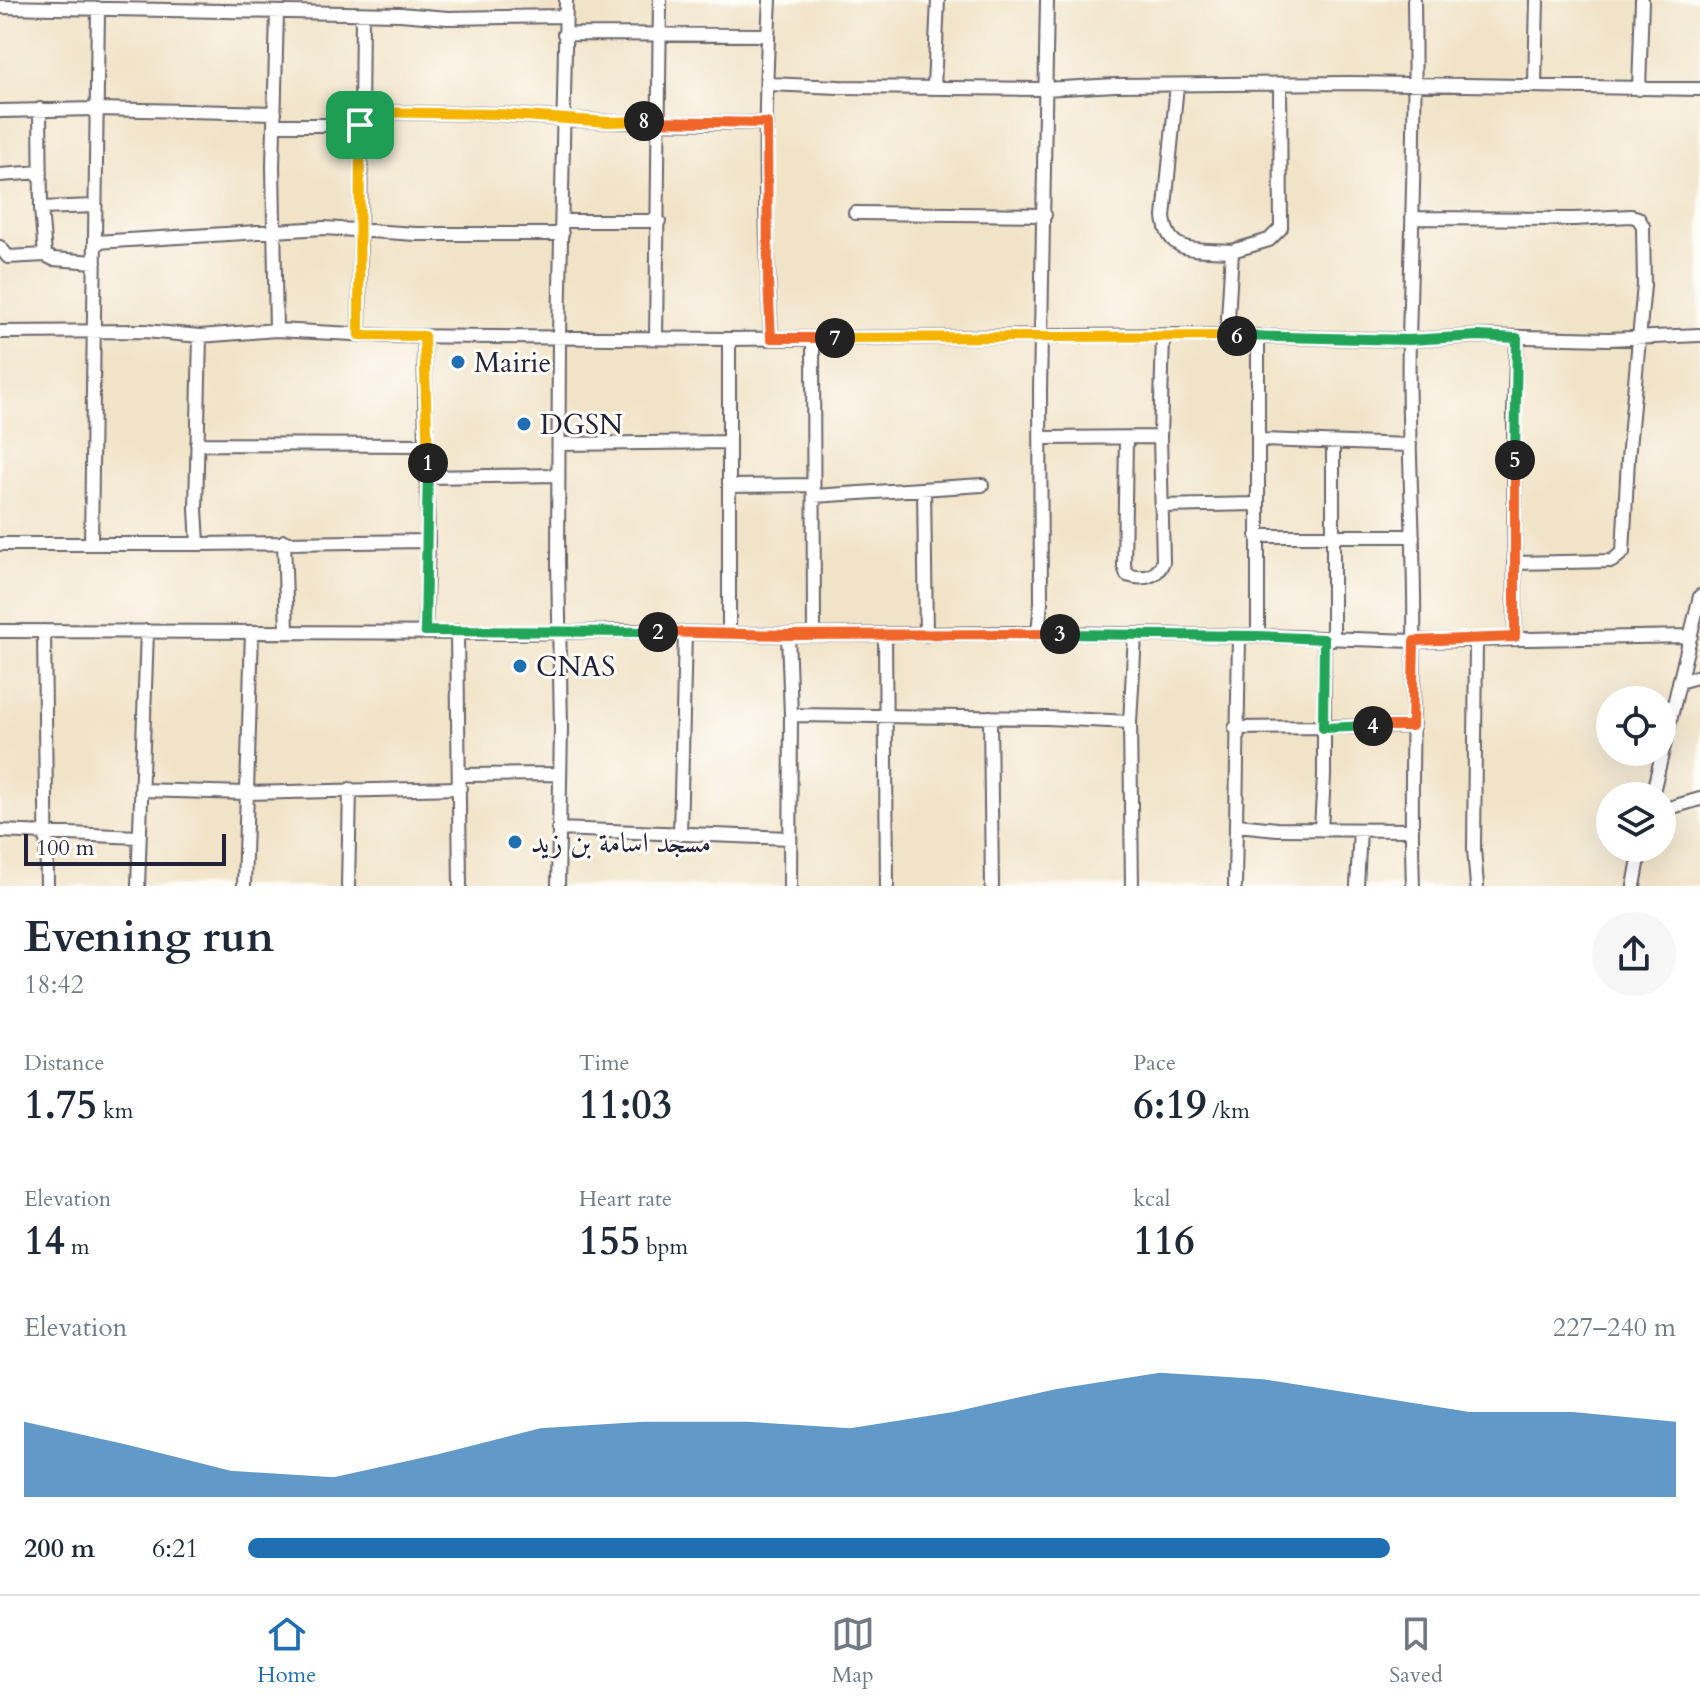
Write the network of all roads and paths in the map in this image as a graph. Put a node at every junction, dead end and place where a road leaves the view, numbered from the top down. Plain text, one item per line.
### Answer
1 (400, 0) edge
2 (566, 0) edge
3 (660, 0) edge
4 (770, 0) edge
5 (938, 0) edge
6 (1047, 0) edge
7 (1414, 0) edge
8 (1537, 0) edge
9 (1642, 0) edge
10 (28, 4) edge
11 (136, 6) edge
12 (0, 7) edge
13 (98, 8) junction
14 (277, 12) junction
15 (362, 14) junction
16 (400, 14) junction
17 (564, 16) junction
18 (564, 34) junction
19 (659, 34) junction
20 (768, 35) junction
21 (768, 84) junction
22 (1535, 84) junction
23 (1177, 85) junction
24 (1280, 85) junction
25 (1416, 85) junction
26 (934, 87) junction
27 (1044, 89) junction
28 (1639, 89) junction
29 (1700, 89) edge
30 (40, 109) junction
31 (97, 109) junction
32 (0, 111) edge
33 (275, 119) junction
34 (360, 119) junction
35 (562, 119) junction
36 (659, 121) junction
37 (767, 123) junction
38 (41, 172) junction
39 (0, 175) edge
40 (95, 206) junction
41 (41, 208) junction
42 (855, 213) dead end
43 (1045, 215) junction
44 (1412, 218) junction
45 (659, 221) junction
46 (361, 228) junction
47 (562, 228) junction
48 (274, 229) junction
49 (96, 242) junction
50 (0, 247) edge
51 (1232, 251) junction
52 (45, 255) junction
53 (95, 262) junction
54 (276, 330) junction
55 (0, 332) edge
56 (95, 332) junction
57 (359, 335) junction
58 (1700, 335) edge
59 (200, 336) junction
60 (424, 336) junction
61 (559, 336) junction
62 (1227, 336) junction
63 (1258, 336) junction
64 (656, 337) junction
65 (1041, 337) junction
66 (1163, 337) junction
67 (771, 338) junction
68 (1517, 338) junction
69 (1639, 338) junction
70 (729, 339) junction
71 (813, 339) junction
72 (1409, 340) junction
73 (1160, 437) junction
74 (1042, 438) junction
75 (1126, 438) junction
76 (1258, 440) junction
77 (729, 442) junction
78 (1333, 443) junction
79 (197, 444) junction
80 (560, 444) junction
81 (426, 445) junction
82 (1410, 445) junction
83 (558, 475) junction
84 (427, 477) junction
85 (982, 485) dead end
86 (730, 486) junction
87 (924, 489) junction
88 (813, 490) junction
89 (1256, 504) junction
90 (1161, 506) junction
91 (1257, 536) junction
92 (1413, 536) junction
93 (1333, 538) junction
94 (284, 541) junction
95 (428, 541) junction
96 (0, 544) edge
97 (91, 544) junction
98 (198, 544) junction
99 (1514, 563) junction
100 (1700, 596) edge
101 (0, 631) edge
102 (44, 631) junction
103 (147, 631) junction
104 (287, 631) junction
105 (425, 631) junction
106 (457, 631) junction
107 (252, 632) junction
108 (559, 633) junction
109 (685, 633) junction
110 (1038, 633) junction
111 (729, 634) junction
112 (814, 634) junction
113 (788, 635) junction
114 (885, 635) junction
115 (926, 635) junction
116 (1135, 636) junction
117 (1239, 636) junction
118 (1258, 636) junction
119 (1691, 636) junction
120 (1515, 637) junction
121 (1329, 639) junction
122 (1476, 640) junction
123 (1414, 641) junction
124 (1700, 676) edge
125 (1679, 682) junction
126 (791, 715) junction
127 (885, 717) junction
128 (990, 717) junction
129 (1130, 722) junction
130 (1412, 726) junction
131 (1235, 728) junction
132 (1323, 728) junction
133 (560, 774) junction
134 (460, 782) junction
135 (1655, 782) edge
136 (350, 789) junction
137 (141, 790) junction
138 (246, 793) junction
139 (1700, 799) edge
140 (1676, 806) edge
141 (1237, 825) junction
142 (558, 829) junction
143 (1321, 829) junction
144 (1360, 830) junction
145 (1411, 830) junction
146 (0, 831) edge
147 (46, 833) junction
148 (680, 835) junction
149 (139, 837) junction
150 (789, 838) junction
151 (1638, 862) edge
152 (47, 886) edge
153 (138, 886) edge
154 (244, 886) edge
155 (348, 886) edge
156 (460, 886) edge
157 (558, 886) edge
158 (790, 886) edge
159 (887, 886) edge
160 (992, 886) edge
161 (1132, 886) edge
162 (1235, 886) edge
163 (1357, 886) edge
164 (1413, 886) edge
165 (1477, 886) edge
166 (1634, 886) edge

1 - 16 street
2 - 17 street
3 - 19 street
4 - 20 street
5 - 26 street
6 - 27 street
7 - 25 street
8 - 22 street
9 - 28 street
10 - 12 street
10 - 13 street
11 - 13 street
11 - 14 street
13 - 31 street
14 - 15 street
14 - 33 street
15 - 16 street
15 - 34 street
16 - 17 street
17 - 18 street
18 - 19 street
18 - 35 street
19 - 20 street
19 - 36 street
20 - 21 street
21 - 26 street
21 - 37 street
22 - 25 street
22 - 28 street
23 - 24 street
23 - 27 street
23 - 51 street
24 - 25 street
24 - 51 street
25 - 44 street
26 - 27 street
27 - 43 street
28 - 29 street
30 - 31 street
30 - 32 street
30 - 38 street
31 - 33 street
31 - 40 street
33 - 34 street
33 - 48 street
34 - 35 street
34 - 46 street
35 - 36 street
35 - 47 street
36 - 37 street
36 - 45 street
37 - 67 street
38 - 39 street
38 - 41 street
40 - 41 street
40 - 49 street
41 - 52 street
42 - 43 street
43 - 65 street
44 - 69 street
44 - 72 street
45 - 47 street
45 - 64 street
46 - 47 street
46 - 48 street
46 - 57 street
47 - 61 street
48 - 49 street
48 - 54 street
49 - 53 street
50 - 52 street
51 - 62 street
52 - 53 street
53 - 56 street
54 - 57 street
54 - 59 street
55 - 56 street
56 - 59 street
56 - 97 street
57 - 60 street
58 - 69 street
59 - 79 street
60 - 61 street
60 - 81 street
61 - 64 street
61 - 80 street
62 - 63 street
62 - 66 street
63 - 72 street
63 - 76 street
64 - 70 street
65 - 66 street
65 - 71 street
65 - 74 street
66 - 73 street
67 - 70 street
67 - 71 street
68 - 69 street
68 - 72 street
68 - 99 street
69 - 99 street
70 - 77 street
71 - 88 street
72 - 82 street
73 - 75 street
73 - 90 street
74 - 75 street
74 - 110 street
75 - 90 street
76 - 78 street
76 - 89 street
77 - 80 street
77 - 86 street
78 - 82 street
78 - 93 street
79 - 81 street
79 - 98 street
80 - 83 street
81 - 84 street
82 - 92 street
83 - 84 street
83 - 108 street
84 - 95 street
85 - 87 street
86 - 88 street
86 - 111 street
87 - 88 street
87 - 115 street
88 - 112 street
89 - 90 street
89 - 91 street
91 - 93 street
91 - 118 street
92 - 93 street
92 - 123 street
93 - 121 street
94 - 95 street
94 - 98 street
94 - 104 street
95 - 105 street
96 - 97 street
97 - 98 street
99 - 120 street
100 - 119 street
101 - 102 street
102 - 103 street
102 - 147 street
103 - 107 street
103 - 137 street
104 - 105 street
104 - 107 street
105 - 106 street
106 - 108 street
106 - 134 street
107 - 138 street
108 - 109 street
108 - 133 street
109 - 111 street
109 - 148 street
110 - 115 street
110 - 116 street
111 - 113 street
112 - 113 street
112 - 114 street
113 - 126 street
114 - 115 street
114 - 127 street
116 - 117 street
116 - 129 street
117 - 118 street
117 - 131 street
118 - 121 street
119 - 120 street
119 - 125 street
120 - 122 street
121 - 123 street
121 - 132 street
122 - 123 street
122 - 165 street
123 - 130 street
124 - 125 street
125 - 135 street
126 - 127 street
126 - 150 street
127 - 128 street
127 - 159 street
128 - 129 street
128 - 160 street
129 - 161 street
130 - 132 street
130 - 145 street
131 - 132 street
131 - 141 street
132 - 143 street
133 - 134 street
133 - 142 street
134 - 136 street
134 - 156 street
136 - 138 street
136 - 155 street
137 - 138 street
137 - 149 street
138 - 154 street
139 - 140 street
141 - 143 street
141 - 162 street
142 - 148 street
142 - 157 street
143 - 144 street
144 - 145 street
144 - 163 street
145 - 164 street
146 - 147 street
147 - 149 street
147 - 152 street
148 - 150 street
149 - 153 street
150 - 158 street
151 - 166 street

